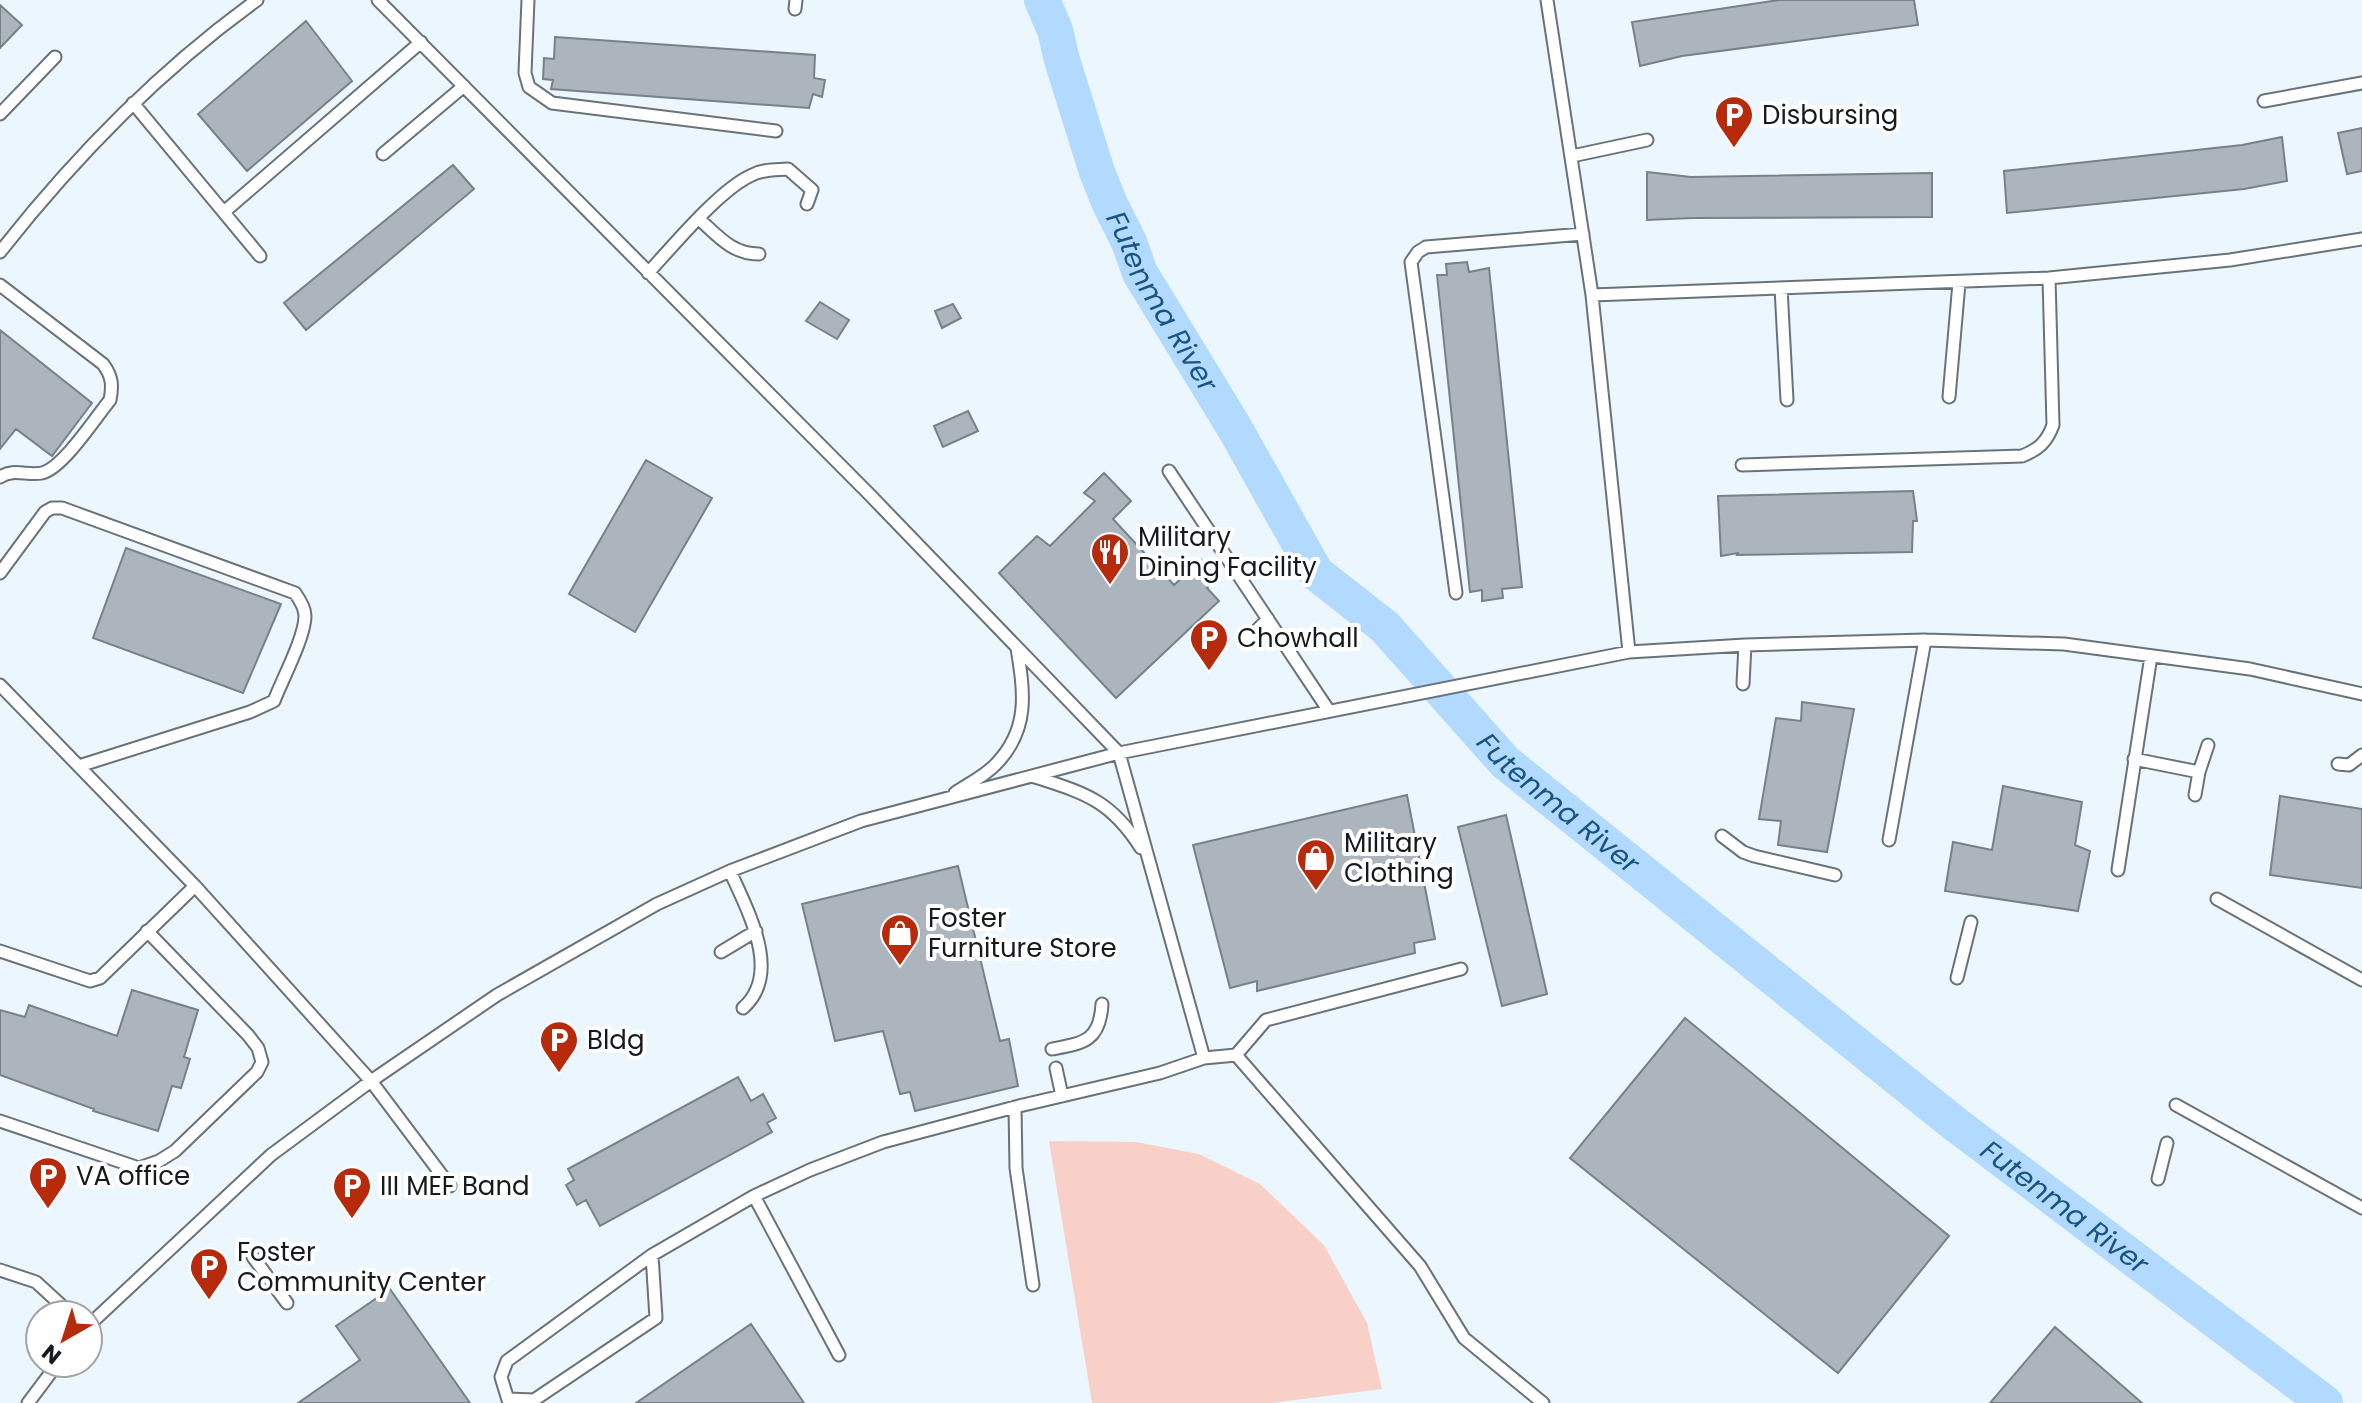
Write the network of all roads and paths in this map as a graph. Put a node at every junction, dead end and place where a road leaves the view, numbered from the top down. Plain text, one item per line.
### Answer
1 (257, 0) edge
2 (378, 0) edge
3 (528, 0) edge
4 (1547, 0) edge
5 (421, 42) junction
6 (55, 57) dead end
7 (2362, 83) edge
8 (464, 86) junction
9 (2264, 101) dead end
10 (133, 103) junction
11 (0, 114) edge
12 (776, 131) dead end
13 (1647, 140) dead end
14 (383, 154) dead end
15 (1572, 156) junction
16 (807, 204) dead end
17 (224, 212) junction
18 (699, 219) junction
19 (1583, 234) junction
20 (2362, 239) edge
21 (0, 252) edge
22 (759, 254) dead end
23 (260, 256) dead end
24 (648, 273) junction
25 (2049, 278) junction
26 (1959, 283) junction
27 (0, 285) edge
28 (1781, 288) junction
29 (1592, 295) junction
30 (1949, 397) dead end
31 (1787, 400) dead end
32 (1742, 465) dead end
33 (1169, 471) dead end
34 (0, 477) edge
35 (0, 573) edge
36 (1456, 593) dead end
37 (1268, 619) junction
38 (1247, 640) dead end
39 (1925, 640) junction
40 (1745, 645) junction
41 (1017, 648) junction
42 (1629, 652) junction
43 (2151, 656) junction
44 (1743, 684) dead end
45 (0, 685) edge
46 (2362, 694) edge
47 (1329, 711) junction
48 (2208, 745) dead end
49 (1119, 753) junction
50 (2362, 755) edge
51 (2134, 759) junction
52 (2338, 764) dead end
53 (79, 766) junction
54 (2199, 772) junction
55 (1031, 776) junction
56 (2195, 795) dead end
57 (948, 798) junction
58 (1722, 836) dead end
59 (1889, 840) dead end
60 (1147, 858) junction
61 (2118, 870) dead end
62 (730, 871) junction
63 (1835, 875) dead end
64 (195, 886) junction
65 (2217, 899) dead end
66 (1971, 922) dead end
67 (147, 931) junction
68 (756, 931) junction
69 (0, 951) edge
70 (721, 952) dead end
71 (1461, 969) dead end
72 (1957, 978) dead end
73 (2362, 980) edge
74 (1102, 1004) dead end
75 (743, 1008) dead end
76 (1052, 1049) dead end
77 (1236, 1055) junction
78 (1204, 1058) junction
79 (1056, 1068) dead end
80 (371, 1081) junction
81 (1062, 1096) junction
82 (2176, 1105) dead end
83 (1015, 1107) junction
84 (0, 1121) edge
85 (2167, 1143) dead end
86 (2158, 1179) dead end
87 (450, 1186) dead end
88 (754, 1196) junction
89 (2362, 1208) edge
90 (652, 1255) junction
91 (253, 1257) dead end
92 (0, 1270) edge
93 (1033, 1285) dead end
94 (55, 1299) edge
95 (287, 1303) dead end
96 (104, 1311) edge
97 (839, 1355) dead end
98 (46, 1379) edge
99 (508, 1401) edge
100 (28, 1403) edge
101 (1543, 1403) edge

1 - 10 lane
2 - 5 lane
3 - 12 lane
4 - 15 lane
5 - 8 lane
5 - 17 lane
6 - 11 lane
7 - 9 lane
8 - 14 lane
8 - 24 lane
10 - 17 lane
10 - 21 lane
13 - 15 lane
15 - 19 lane
16 - 18 lane
17 - 23 lane
18 - 22 lane
18 - 24 lane
19 - 29 lane
19 - 36 lane
20 - 25 lane
24 - 41 lane
25 - 26 lane
25 - 32 lane
26 - 28 lane
26 - 30 lane
27 - 34 lane
28 - 29 lane
28 - 31 lane
29 - 42 lane
33 - 37 lane
35 - 53 lane
37 - 38 lane
37 - 47 lane
39 - 40 lane
39 - 43 lane
39 - 59 lane
40 - 42 lane
40 - 44 lane
41 - 49 lane
41 - 57 lane
42 - 47 lane
43 - 46 lane
43 - 51 lane
45 - 53 lane
47 - 49 lane
48 - 54 lane
49 - 55 lane
49 - 60 lane
50 - 52 lane
51 - 54 lane
51 - 61 lane
53 - 64 lane
54 - 56 lane
55 - 57 lane
55 - 60 lane
57 - 62 lane
58 - 63 lane
60 - 78 lane
62 - 68 lane
62 - 80 lane
64 - 67 lane
64 - 80 lane
65 - 73 lane
66 - 72 lane
67 - 69 lane
67 - 84 lane
68 - 70 lane
68 - 75 lane
71 - 77 lane
74 - 76 lane
77 - 78 lane
77 - 101 lane
78 - 81 lane
79 - 81 lane
80 - 87 lane
80 - 96 lane
81 - 83 lane
82 - 89 lane
83 - 88 lane
83 - 93 lane
85 - 86 lane
88 - 90 lane
88 - 97 lane
90 - 99 lane
90 - 99 lane
91 - 95 lane
92 - 94 lane
98 - 100 lane

